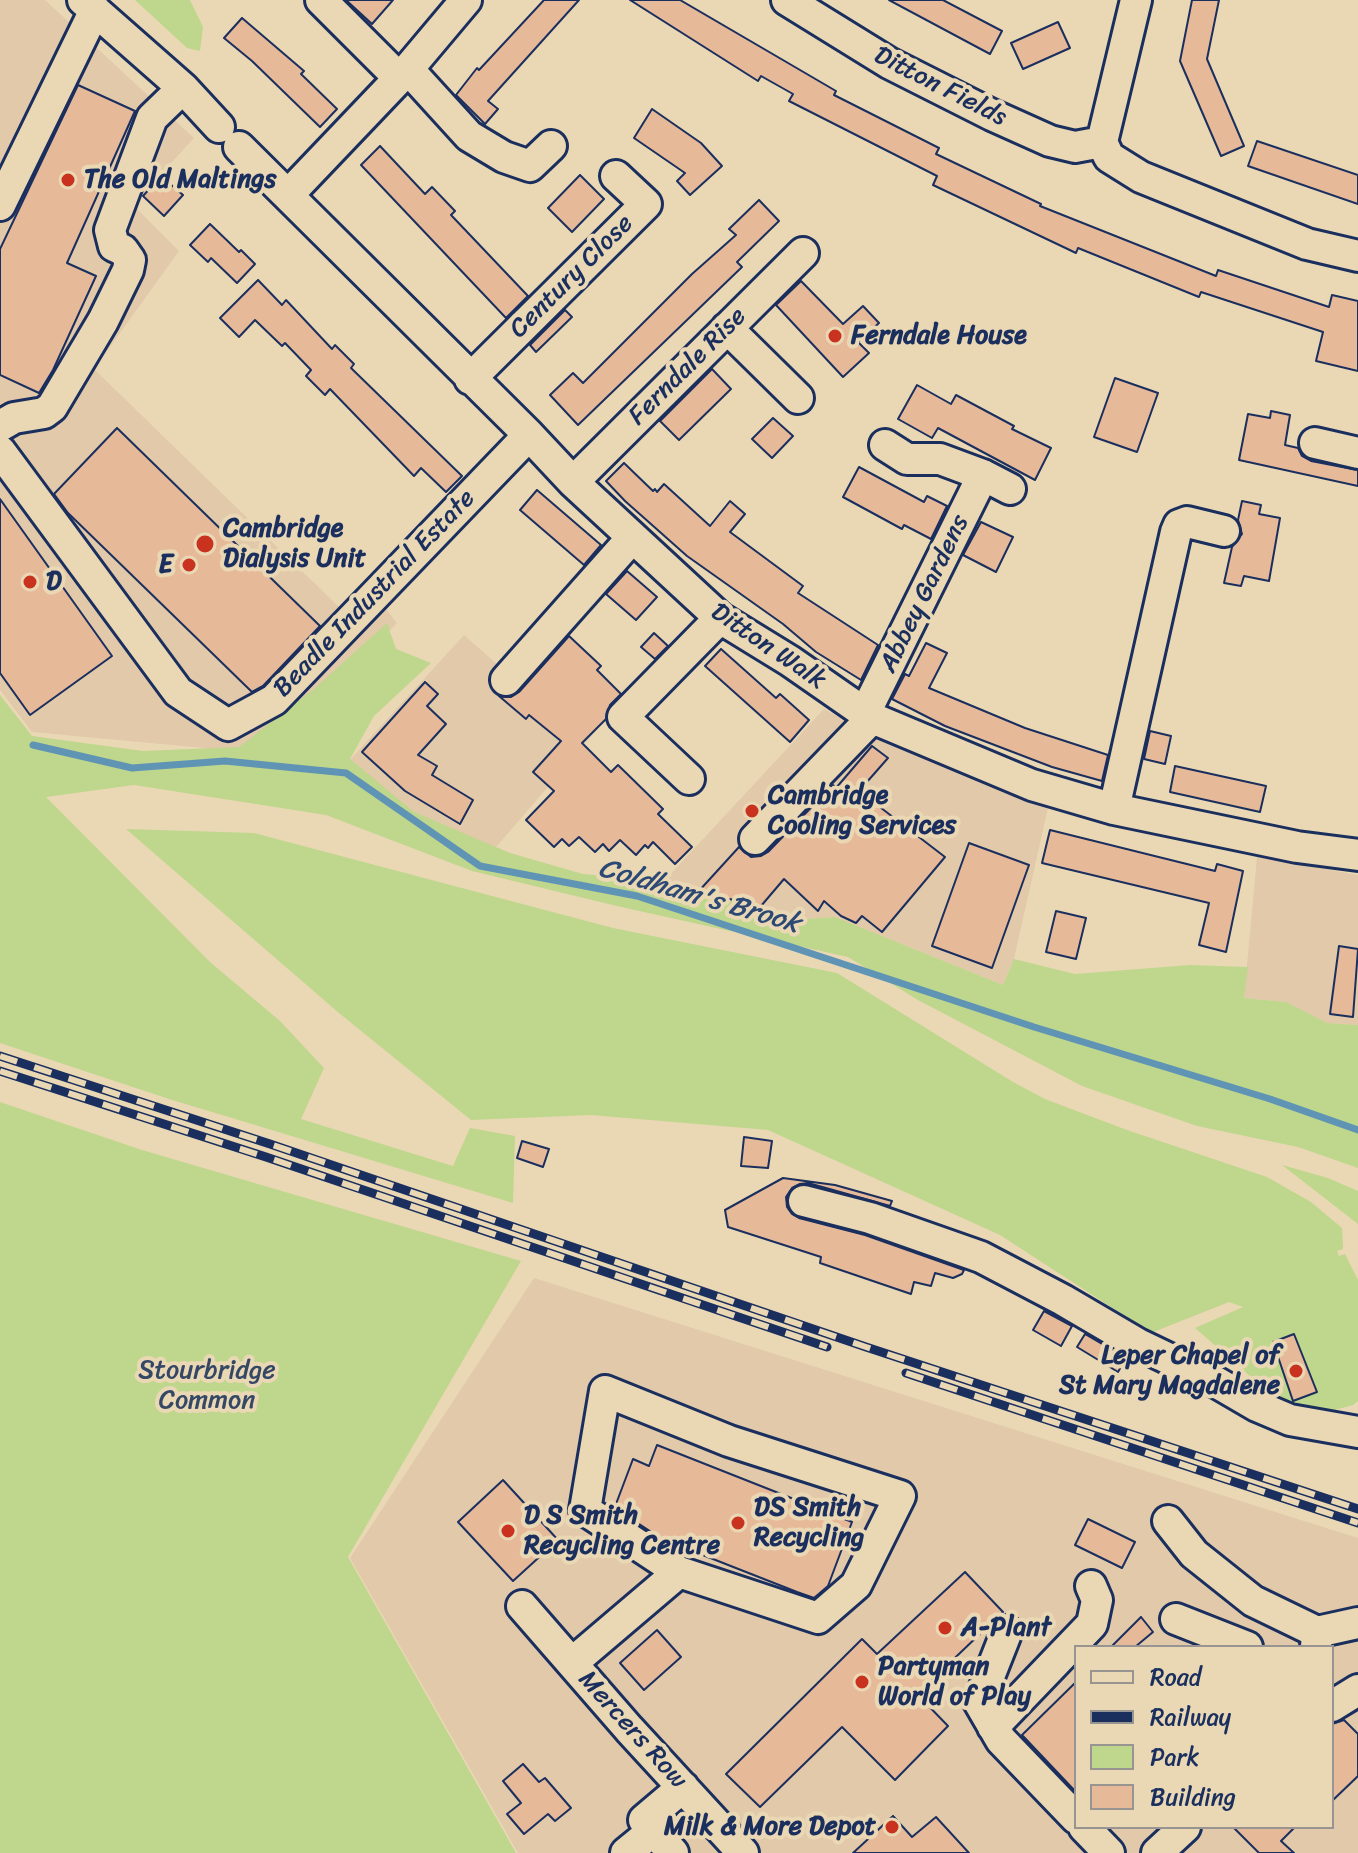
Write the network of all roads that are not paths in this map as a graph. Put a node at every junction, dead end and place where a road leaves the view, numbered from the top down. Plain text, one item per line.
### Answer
1 (321, 0) edge
2 (466, 0) edge
3 (787, 0) edge
4 (1136, 0) edge
5 (89, 5) edge
6 (404, 73) junction
7 (183, 88) junction
8 (1102, 142) junction
9 (551, 146) dead end
10 (616, 176) dead end
11 (288, 195) junction
12 (0, 205) edge
13 (803, 253) dead end
14 (1358, 256) edge
15 (727, 328) junction
16 (470, 379) junction
17 (798, 398) dead end
18 (0, 426) edge
19 (529, 435) junction
20 (885, 445) dead end
21 (0, 451) edge
22 (983, 475) junction
23 (573, 482) junction
24 (1010, 489) dead end
25 (1224, 531) dead end
26 (632, 538) junction
27 (720, 618) junction
28 (506, 680) dead end
29 (869, 716) junction
30 (687, 765) dead end
31 (1114, 809) junction
32 (755, 839) dead end
33 (1358, 855) edge
34 (804, 1201) dead end
35 (1352, 1427) edge
36 (1168, 1521) dead end
37 (679, 1572) junction
38 (1091, 1586) dead end
39 (522, 1606) dead end
40 (1176, 1619) dead end
41 (1358, 1623) edge
42 (1007, 1631) dead end
43 (1316, 1640) edge
44 (1242, 1645) edge
45 (572, 1663) junction
46 (993, 1727) junction
47 (683, 1787) junction
48 (1074, 1816) edge
49 (1086, 1829) edge
50 (1183, 1829) edge
51 (663, 1842) edge
52 (626, 1853) edge
53 (743, 1853) edge
54 (1109, 1853) edge
55 (1157, 1853) edge

1 - 6 street
2 - 6 street
3 - 8 street, Ditton Fields
4 - 8 street
5 - 7 street, Ditton Walk
5 - 12 street
6 - 9 street
6 - 11 street
7 - 11 street, Ditton Walk
7 - 18 street
8 - 14 street
10 - 16 street, Century Close
11 - 16 street, Ditton Walk
13 - 15 street, Ferndale Rise
15 - 17 street
15 - 23 street, Ferndale Rise
16 - 19 street, Ditton Walk
19 - 21 street, Beadle Industrial Estate
19 - 23 street, Ditton Walk
20 - 22 street
22 - 24 street
22 - 29 street, Abbey Gardens
23 - 26 street, Ditton Walk
25 - 31 street
26 - 27 street, Ditton Walk
26 - 28 street
27 - 29 street, Ditton Walk
27 - 30 street
29 - 31 street, Ditton Walk
29 - 32 street, Abbey Gardens
31 - 33 street, Ditton Walk
34 - 35 street
36 - 43 street
37 - 37 street
37 - 45 street
38 - 46 street
39 - 45 street, Mercers Row
40 - 44 street
41 - 43 street
42 - 46 street
45 - 47 street, Mercers Row
46 - 48 street
47 - 51 street
47 - 53 street, Mercers Row
49 - 54 street
50 - 55 street
51 - 52 street

